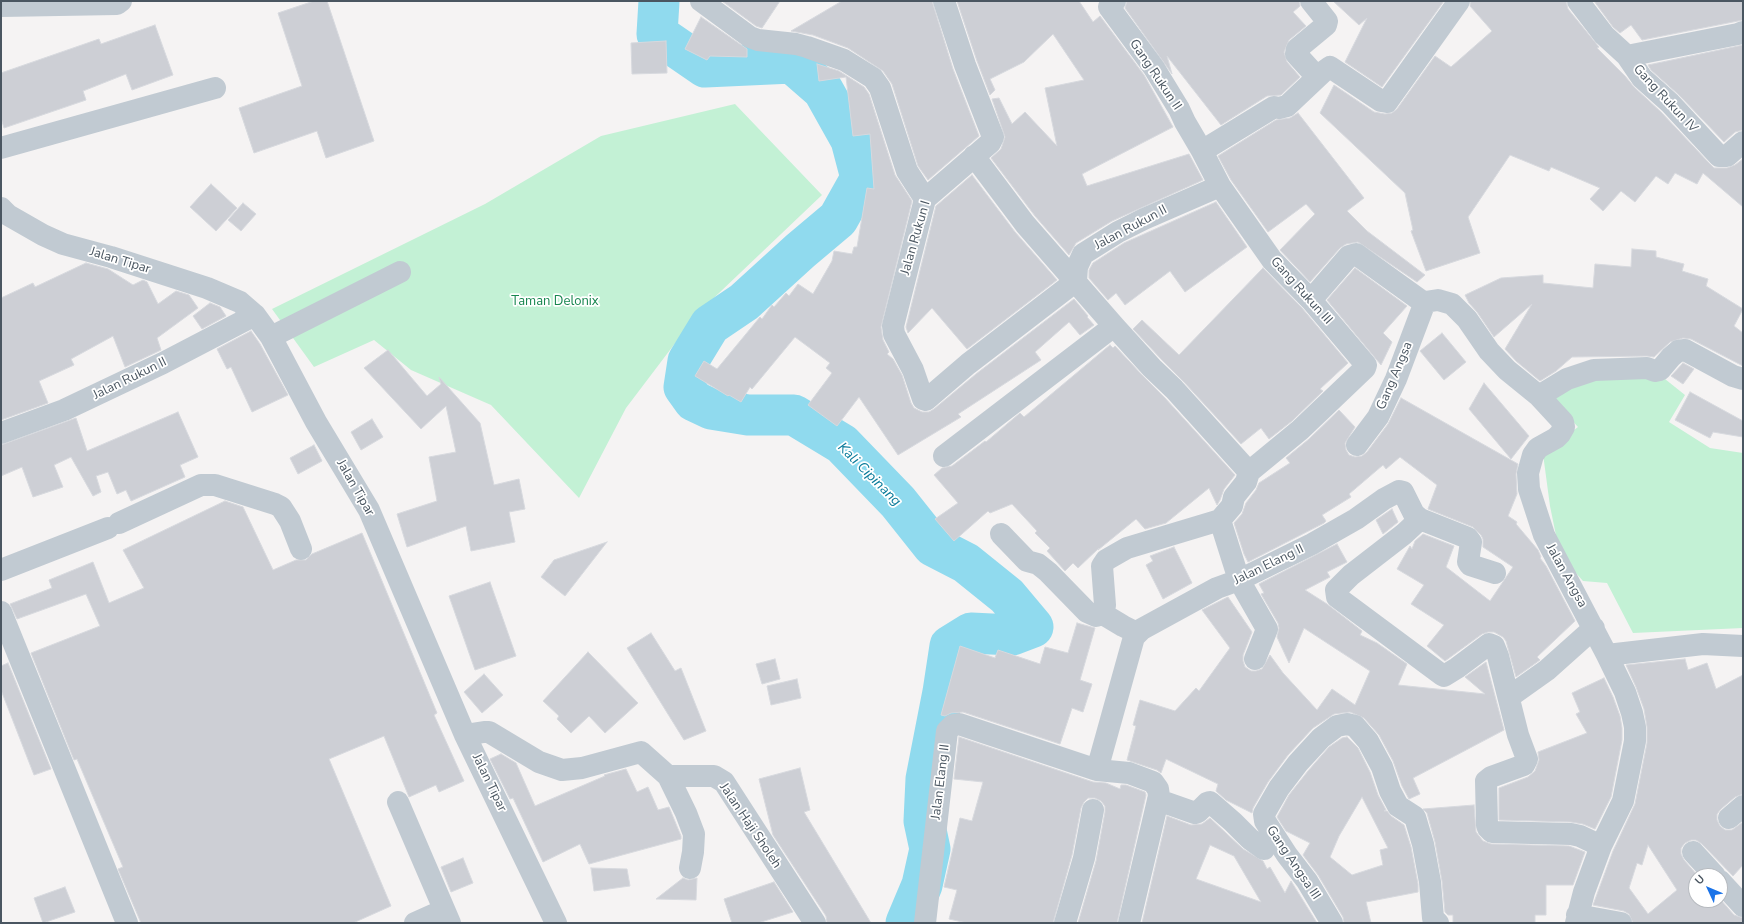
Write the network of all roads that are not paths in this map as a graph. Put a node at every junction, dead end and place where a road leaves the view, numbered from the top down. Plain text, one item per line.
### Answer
1 (121, 1) edge
2 (701, 1) edge
3 (944, 1) edge
4 (1311, 1) edge
5 (1459, 1) edge
6 (1578, 1) edge
7 (1109, 3) edge
8 (1, 6) edge
9 (1743, 32) edge
10 (1627, 56) junction
11 (1318, 77) junction
12 (215, 88) dead end
13 (1743, 142) edge
14 (1, 148) edge
15 (1202, 152) junction
16 (974, 156) junction
17 (1220, 186) junction
18 (925, 199) junction
19 (1, 208) edge
20 (400, 272) dead end
21 (1076, 281) junction
22 (1311, 300) junction
23 (1422, 301) junction
24 (255, 315) junction
25 (1114, 326) junction
26 (271, 337) junction
27 (1743, 379) edge
28 (1539, 396) junction
29 (1, 433) edge
30 (1357, 445) dead end
31 (944, 456) dead end
32 (1249, 472) junction
33 (1420, 519) junction
34 (1220, 520) junction
35 (1001, 534) dead end
36 (301, 549) dead end
37 (1, 570) edge
38 (1495, 573) dead end
39 (1239, 580) junction
40 (1, 612) edge
41 (1103, 614) junction
42 (1594, 628) junction
43 (1137, 633) junction
44 (1743, 646) edge
45 (1607, 655) junction
46 (1255, 659) dead end
47 (1509, 697) junction
48 (465, 735) junction
49 (1097, 770) junction
50 (668, 776) junction
51 (1156, 791) junction
52 (398, 802) dead end
53 (1093, 810) dead end
54 (1601, 846) junction
55 (1264, 849) dead end
56 (1693, 852) dead end
57 (690, 868) dead end
58 (1708, 868) edge
59 (1728, 890) edge
60 (1743, 906) edge
61 (447, 917) edge
62 (1576, 919) edge
63 (930, 922) edge
64 (127, 923) edge
65 (415, 923) edge
66 (556, 923) edge
67 (815, 923) edge
68 (1065, 923) edge
69 (1129, 923) edge
70 (1332, 923) edge
71 (1438, 923) edge
72 (1621, 923) edge

1 - 8 street
2 - 18 street
3 - 16 street, Jalan Rukun I
4 - 11 street
5 - 11 street
6 - 10 street, Gang Rukun IV
7 - 15 street, Gang Rukun II
9 - 10 street
10 - 13 street, Gang Rukun IV
11 - 15 street
12 - 14 street
15 - 17 street, Gang Rukun III
16 - 18 street, Jalan Rukun I
16 - 21 street
17 - 21 street, Jalan Rukun II
17 - 22 street, Gang Rukun III
18 - 21 street, Jalan Rukun I
19 - 24 street, Jalan Tipar
20 - 26 street
21 - 25 street
22 - 23 street
22 - 32 street, Gang Rukun III
23 - 28 street, Jalan Angsa
23 - 30 street, Gang Angsa
24 - 26 street, Jalan Tipar
24 - 29 street, Jalan Rukun II
25 - 31 street
25 - 32 street
26 - 48 street, Jalan Tipar
27 - 28 street
28 - 42 street, Jalan Angsa
32 - 34 street
33 - 38 street
33 - 39 street, Jalan Elang II
33 - 47 street
34 - 39 street
34 - 41 street
35 - 41 street
36 - 37 street
39 - 43 street, Jalan Elang II
39 - 46 street
40 - 64 street
41 - 43 street
42 - 45 street, Jalan Angsa
42 - 47 street
43 - 49 street
44 - 45 street
45 - 54 street, Jalan Angsa
47 - 54 street
48 - 50 street
48 - 66 street, Jalan Tipar
49 - 51 street, Jalan Elang II
49 - 63 street, Jalan Elang II
50 - 57 street
50 - 67 street, Jalan Haji Sholeh
51 - 55 street, Jalan Elang II
51 - 69 street
52 - 61 street
53 - 68 street
54 - 62 street, Jalan Angsa
56 - 58 street
59 - 60 street
61 - 65 street
62 - 72 street
70 - 71 street, Gang Angsa III

